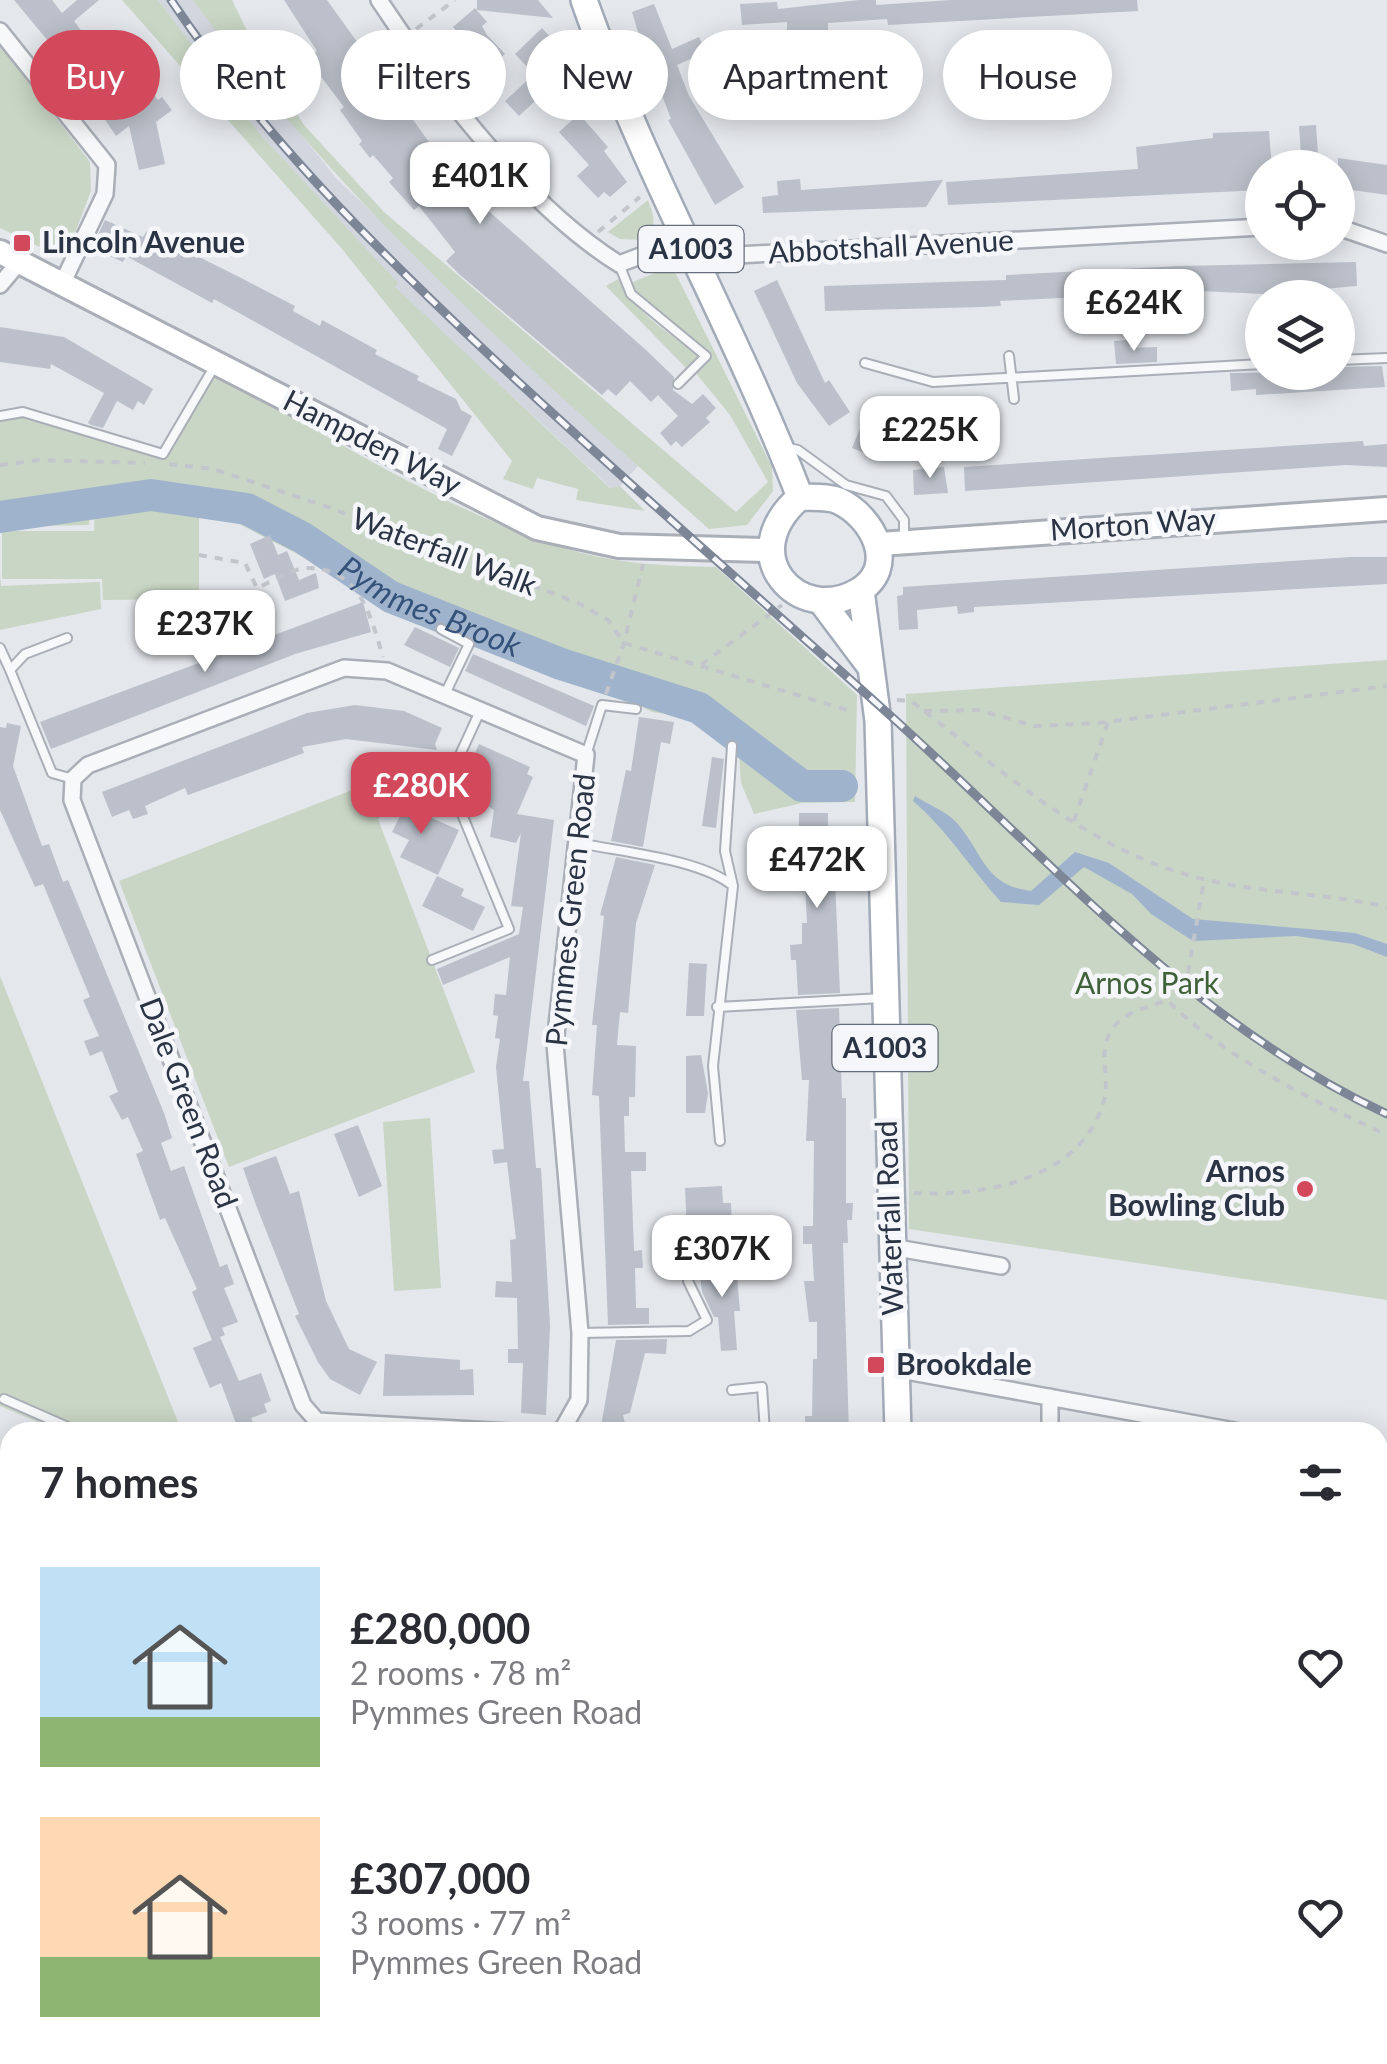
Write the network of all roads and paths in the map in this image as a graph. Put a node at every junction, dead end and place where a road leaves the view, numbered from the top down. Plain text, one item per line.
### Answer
1 (379, 0) edge
2 (455, 0) edge
3 (584, 0) edge
4 (0, 30) edge
5 (399, 30) edge
6 (415, 30) edge
7 (472, 120) edge
8 (658, 182) junction
9 (1245, 228) edge
10 (1355, 234) edge
11 (685, 239) junction
12 (586, 241) junction
13 (1387, 244) edge
14 (10, 256) edge
15 (619, 264) junction
16 (702, 270) junction
17 (0, 284) edge
18 (62, 284) junction
19 (1009, 356) dead end
20 (1387, 358) edge
21 (1355, 359) edge
22 (216, 363) junction
23 (865, 363) dead end
24 (1245, 365) edge
25 (1012, 378) junction
26 (678, 384) dead end
27 (1014, 399) dead end
28 (0, 416) edge
29 (781, 446) junction
30 (0, 465) edge
31 (800, 498) junction
32 (1387, 509) edge
33 (892, 543) junction
34 (768, 550) junction
35 (199, 555) dead end
36 (644, 560) dead end
37 (862, 590) junction
38 (790, 599) dead end
39 (820, 601) junction
40 (442, 629) dead end
41 (67, 638) dead end
42 (624, 643) junction
43 (0, 648) edge
44 (868, 665) junction
45 (699, 666) junction
46 (10, 670) junction
47 (386, 671) junction
48 (1387, 686) edge
49 (608, 692) dead end
50 (444, 694) junction
51 (898, 700) dead end
52 (481, 708) junction
53 (636, 710) dead end
54 (924, 710) junction
55 (860, 714) dead end
56 (1108, 722) junction
57 (732, 746) dead end
58 (586, 755) junction
59 (453, 770) junction
60 (74, 779) junction
61 (383, 801) dead end
62 (1074, 822) junction
63 (578, 842) junction
64 (1204, 879) junction
65 (733, 886) junction
66 (1387, 907) edge
67 (432, 960) dead end
68 (1188, 974) dead end
69 (884, 998) junction
70 (717, 1007) junction
71 (1387, 1136) edge
72 (720, 1141) dead end
73 (889, 1192) junction
74 (727, 1238) dead end
75 (891, 1247) junction
76 (1001, 1266) dead end
77 (580, 1333) junction
78 (895, 1369) junction
79 (732, 1390) dead end
80 (1, 1396) edge
81 (1050, 1398) junction
82 (58, 1422) edge
83 (334, 1422) edge
84 (567, 1422) edge
85 (764, 1422) edge
86 (898, 1422) edge
87 (1050, 1422) edge
88 (1184, 1422) edge

1 - 5 street
2 - 6 path
3 - 8 main road, A1003
4 - 18 street
7 - 12 street
8 - 11 main road, A1003
8 - 12 path
9 - 16 street, Abbotshall Avenue
10 - 13 street
11 - 15 street
11 - 16 main road, A1003
12 - 15 street
14 - 17 street
14 - 18 street, Hampden Way
15 - 26 lane
16 - 29 main road, A1003
18 - 22 street, Hampden Way
19 - 25 lane
20 - 21 lane
22 - 28 lane
22 - 34 street, Hampden Way
23 - 25 lane
24 - 25 lane
25 - 27 lane
29 - 31 main road, A1003
29 - 33 lane
30 - 42 path, Waterfall Walk
31 - 33 main road
31 - 34 main road
32 - 33 street, Morton Way
33 - 37 main road
34 - 39 main road, A1003
35 - 47 path
36 - 42 path
37 - 39 main road
37 - 44 main road
38 - 45 path
39 - 44 main road, Waterfall Road / A1003
40 - 50 lane
41 - 46 lane
42 - 45 path, Waterfall Walk
42 - 49 path
43 - 46 lane
44 - 69 main road, Waterfall Road / A1003
45 - 55 path, Waterfall Walk
46 - 60 lane
47 - 50 street, Pymmes Green Road
47 - 60 street, Pymmes Green Road
48 - 56 path
50 - 52 street, Pymmes Green Road
51 - 54 path
52 - 58 street, Pymmes Green Road
52 - 59 lane
53 - 58 lane
54 - 56 path
54 - 62 path
56 - 62 path
57 - 65 lane
58 - 63 street, Pymmes Green Road
59 - 61 lane
59 - 67 lane
60 - 83 street, Dale Green Road
62 - 64 path
63 - 65 lane
63 - 77 street, Pymmes Green Road
64 - 66 path
64 - 68 path
65 - 70 lane
69 - 70 lane
69 - 73 main road, Waterfall Road / A1003
70 - 72 lane
71 - 73 path
73 - 75 main road, Waterfall Road / A1003
74 - 77 lane
75 - 76 street
75 - 78 main road, Waterfall Road / A1003
77 - 84 street, Pymmes Green Road
78 - 81 street
78 - 86 main road, Waterfall Road / A1003
79 - 85 lane
80 - 82 lane
81 - 87 street
81 - 88 street

